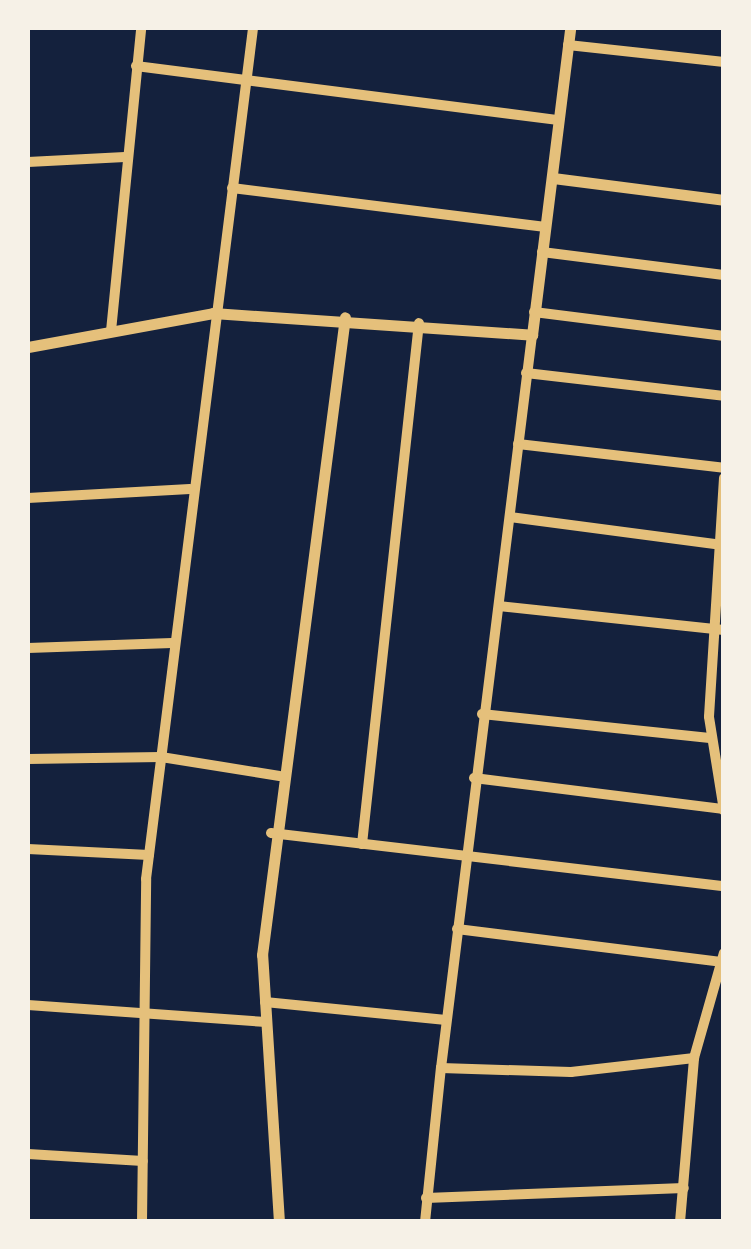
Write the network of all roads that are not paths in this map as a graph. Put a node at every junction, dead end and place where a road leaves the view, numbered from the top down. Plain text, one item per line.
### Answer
1 (141, 28) edge
2 (254, 28) edge
3 (570, 28) edge
4 (568, 45) junction
5 (724, 62) edge
6 (136, 66) junction
7 (247, 78) junction
8 (560, 120) junction
9 (125, 157) junction
10 (28, 162) edge
11 (553, 178) junction
12 (232, 188) junction
13 (724, 200) edge
14 (546, 227) junction
15 (542, 252) junction
16 (724, 276) edge
17 (534, 312) junction
18 (212, 313) junction
19 (345, 317) junction
20 (419, 323) junction
21 (111, 331) junction
22 (532, 335) junction
23 (724, 336) edge
24 (28, 347) edge
25 (526, 374) junction
26 (724, 396) edge
27 (518, 444) junction
28 (724, 468) edge
29 (724, 478) edge
30 (190, 489) junction
31 (28, 498) edge
32 (510, 518) junction
33 (720, 544) edge
34 (499, 606) junction
35 (717, 629) edge
36 (172, 643) junction
37 (28, 648) edge
38 (482, 714) junction
39 (710, 738) junction
40 (161, 757) junction
41 (28, 759) edge
42 (279, 776) junction
43 (474, 778) junction
44 (723, 810) edge
45 (270, 833) junction
46 (362, 844) junction
47 (28, 849) edge
48 (148, 856) junction
49 (465, 856) junction
50 (724, 886) edge
51 (458, 929) junction
52 (722, 957) edge
53 (265, 1002) junction
54 (28, 1005) edge
55 (148, 1012) junction
56 (446, 1020) junction
57 (266, 1022) junction
58 (694, 1058) junction
59 (441, 1068) junction
60 (28, 1154) edge
61 (143, 1161) junction
62 (684, 1188) junction
63 (426, 1198) junction
64 (142, 1222) edge
65 (279, 1222) edge
66 (425, 1222) edge
67 (680, 1222) edge

1 - 6 street
2 - 7 street
3 - 4 street
4 - 5 street
4 - 8 street
6 - 7 street
6 - 9 street
7 - 8 street
7 - 12 street
8 - 11 street
9 - 10 street
9 - 21 street
11 - 13 street
11 - 14 street
12 - 14 street
12 - 18 street
14 - 15 street
15 - 16 street
15 - 17 street
17 - 22 street
17 - 23 street
18 - 19 street
18 - 21 street
18 - 30 street
19 - 20 street
19 - 42 street
20 - 22 street
20 - 46 street
21 - 24 street
22 - 25 street
25 - 26 street
25 - 27 street
27 - 28 street
27 - 32 street
29 - 33 street
30 - 31 street
30 - 36 street
32 - 33 street
32 - 34 street
33 - 35 street
34 - 35 street
34 - 38 street
35 - 39 street
36 - 37 street
36 - 40 street
38 - 39 street
38 - 43 street
39 - 44 street
40 - 41 street
40 - 42 street
40 - 48 street
42 - 45 street
43 - 44 street
43 - 49 street
45 - 46 street
45 - 53 street
46 - 49 street
47 - 48 street
48 - 55 street
49 - 50 street
49 - 51 street
51 - 52 street
51 - 56 street
52 - 58 street
53 - 56 street
53 - 57 street
54 - 55 street
55 - 57 street
55 - 61 street
56 - 59 street
57 - 65 street
58 - 59 street
58 - 62 street
59 - 63 street
60 - 61 street
61 - 64 street
62 - 63 street
62 - 67 street
63 - 66 street

